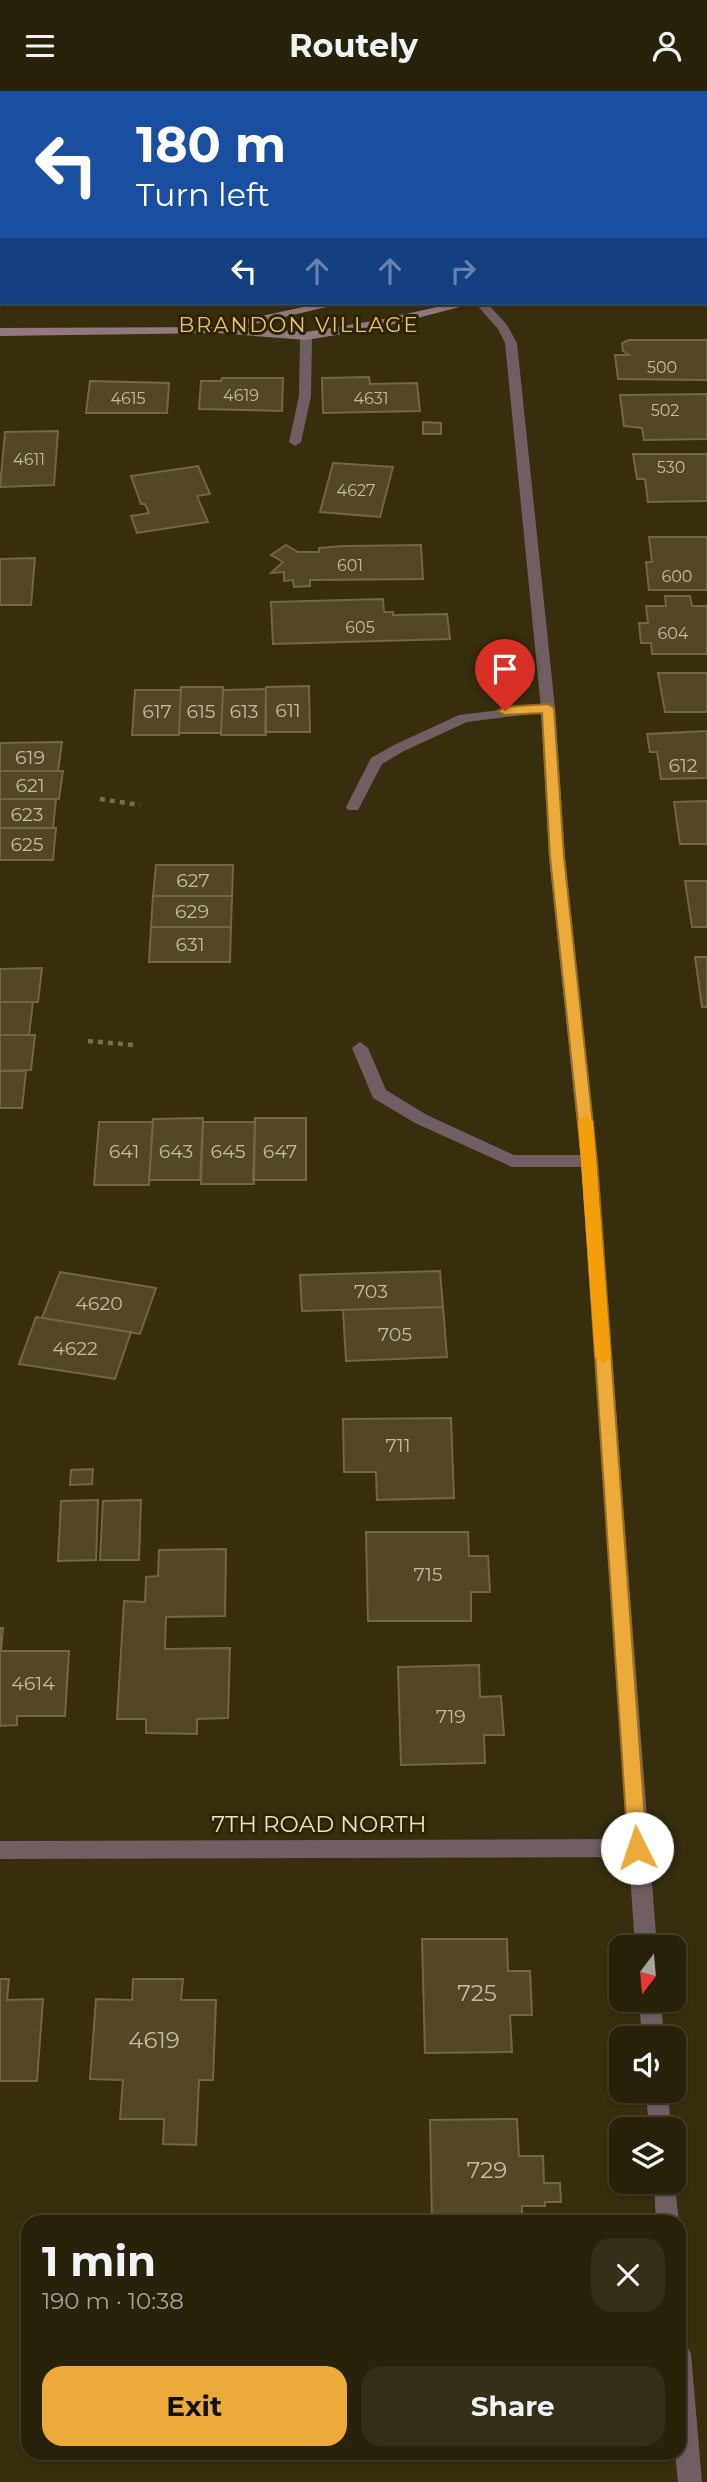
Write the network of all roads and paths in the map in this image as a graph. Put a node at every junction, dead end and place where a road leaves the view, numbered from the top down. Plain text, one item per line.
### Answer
1 (328, 305) edge
2 (460, 305) edge
3 (483, 305) edge
4 (217, 329) junction
5 (0, 332) edge
6 (306, 336) junction
7 (295, 442) dead end
8 (548, 708) junction
9 (100, 800) dead end
10 (140, 805) dead end
11 (353, 807) dead end
12 (88, 1041) dead end
13 (134, 1045) dead end
14 (360, 1048) dead end
15 (589, 1161) junction
16 (637, 1848) junction
17 (0, 1850) edge
18 (645, 1935) edge
19 (666, 2194) edge
20 (667, 2215) edge
21 (686, 2435) edge
22 (690, 2482) edge

1 - 4 main road
2 - 6 main road
3 - 8 street
4 - 5 main road
4 - 6 main road
6 - 7 street
8 - 11 street
8 - 15 street
9 - 10 path
12 - 13 path
14 - 15 street
15 - 16 street
16 - 17 street, 7TH ROAD NORTH
16 - 18 street
19 - 20 street
21 - 22 street

